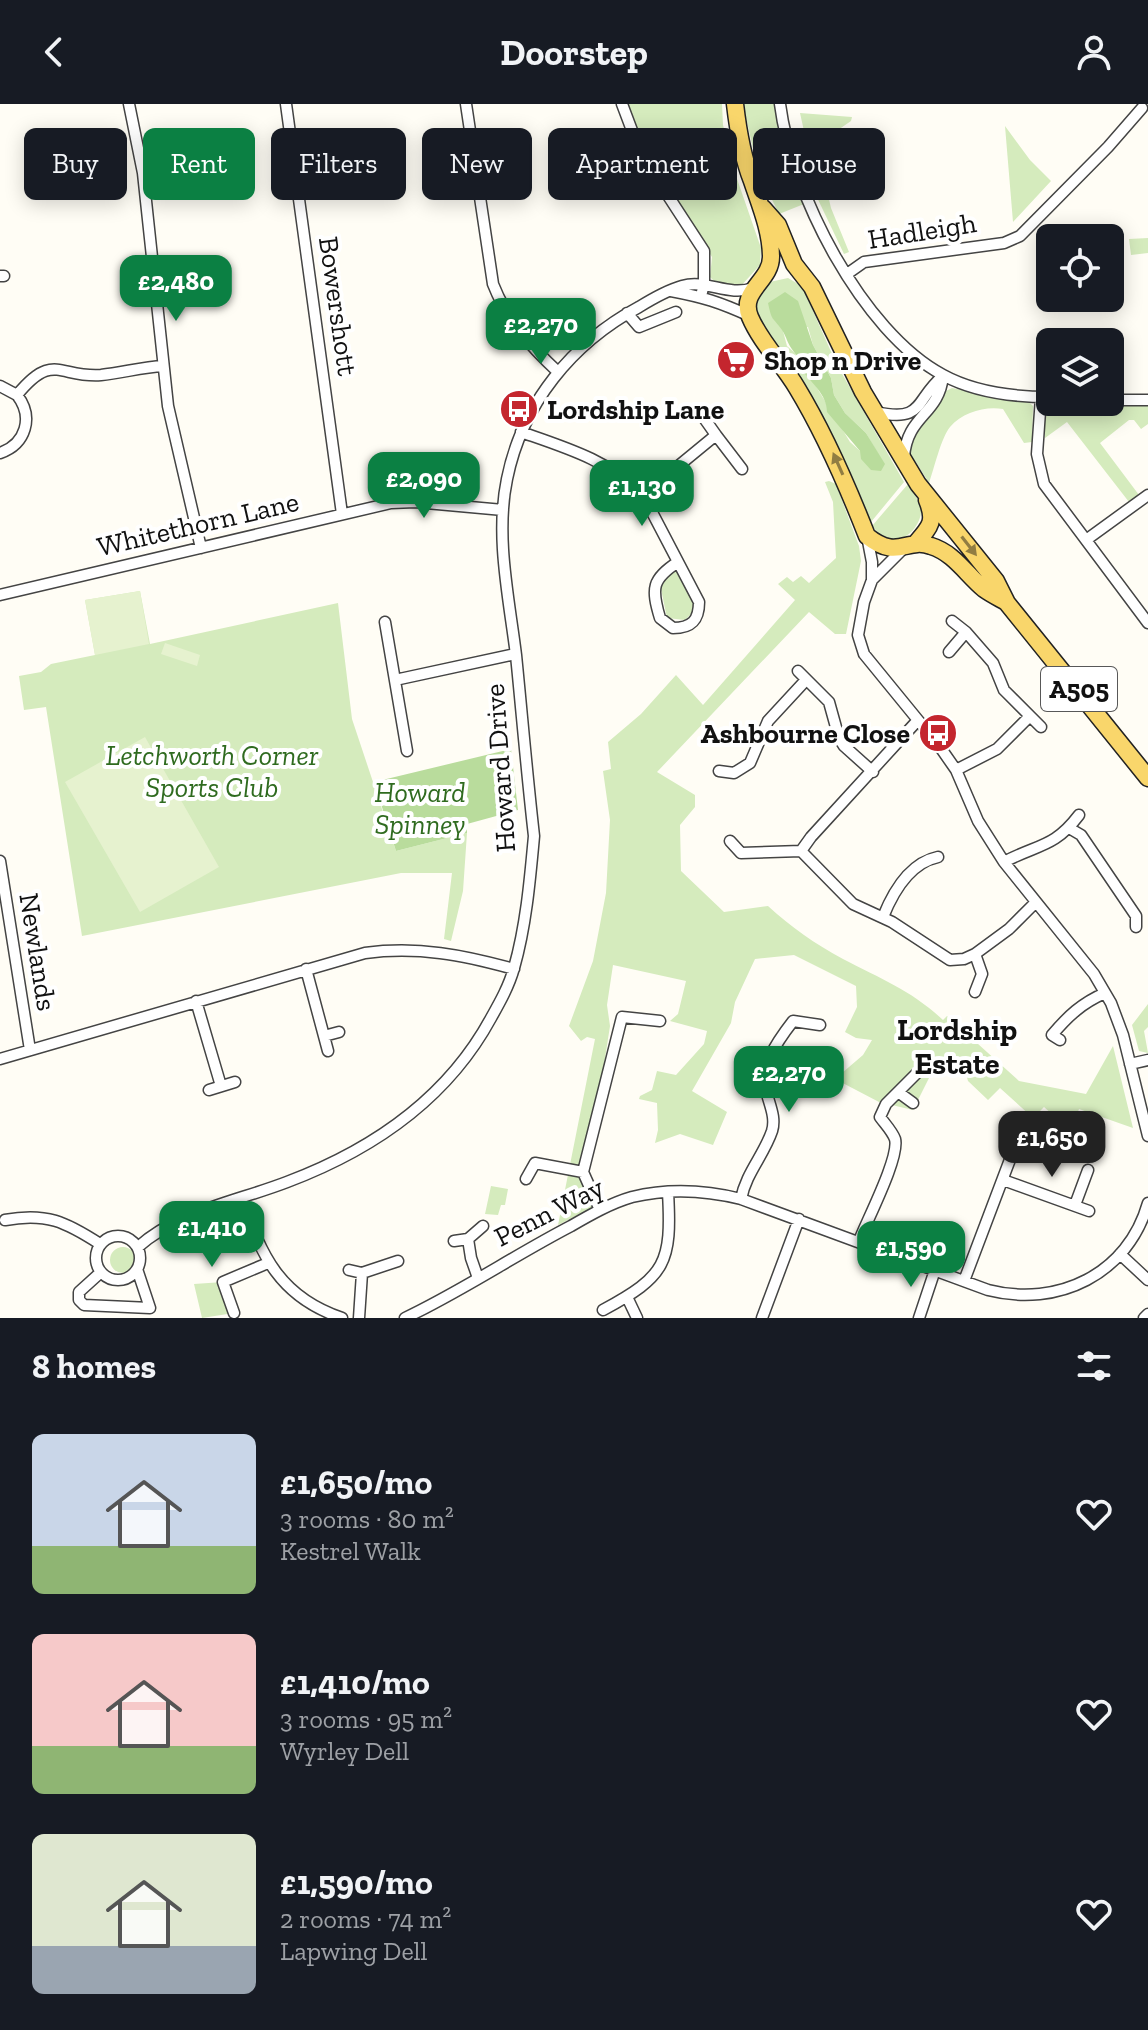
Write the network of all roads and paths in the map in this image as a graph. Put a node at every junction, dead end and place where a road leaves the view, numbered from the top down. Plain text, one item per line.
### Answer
1 (129, 104) edge
2 (286, 104) edge
3 (466, 104) edge
4 (622, 104) edge
5 (735, 104) edge
6 (780, 104) edge
7 (1142, 108) dead end
8 (763, 208) junction
9 (800, 272) junction
10 (847, 274) junction
11 (759, 282) junction
12 (702, 290) junction
13 (676, 312) dead end
14 (627, 313) junction
15 (750, 316) junction
16 (163, 366) junction
17 (558, 372) junction
18 (943, 376) junction
19 (0, 386) edge
20 (17, 395) junction
21 (1036, 396) edge
22 (1124, 400) edge
23 (1148, 400) edge
24 (699, 411) dead end
25 (874, 412) junction
26 (1042, 416) edge
27 (521, 432) junction
28 (716, 435) junction
29 (0, 453) edge
30 (904, 458) junction
31 (742, 469) dead end
32 (925, 494) junction
33 (643, 495) junction
34 (1148, 495) edge
35 (503, 510) junction
36 (342, 514) junction
37 (867, 536) junction
38 (1086, 540) junction
39 (909, 547) junction
40 (201, 548) junction
41 (678, 562) junction
42 (872, 580) junction
43 (0, 595) edge
44 (1007, 603) junction
45 (952, 621) dead end
46 (385, 622) dead end
47 (1148, 623) edge
48 (966, 632) junction
49 (949, 652) dead end
50 (515, 654) junction
51 (798, 671) dead end
52 (395, 680) junction
53 (805, 681) junction
54 (1029, 717) junction
55 (918, 720) junction
56 (1041, 727) dead end
57 (407, 751) dead end
58 (956, 770) junction
59 (719, 771) dead end
60 (873, 772) junction
61 (1148, 778) edge
62 (1079, 815) dead end
63 (1069, 828) junction
64 (730, 841) dead end
65 (801, 851) junction
66 (938, 857) dead end
67 (0, 861) edge
68 (1004, 862) junction
69 (1036, 902) junction
70 (883, 917) junction
71 (1136, 927) dead end
72 (975, 954) junction
73 (306, 969) junction
74 (514, 969) junction
75 (975, 992) dead end
76 (1105, 993) junction
77 (196, 1001) junction
78 (660, 1021) dead end
79 (820, 1025) dead end
80 (339, 1032) dead end
81 (324, 1036) junction
82 (1060, 1040) dead end
83 (30, 1050) junction
84 (328, 1051) dead end
85 (0, 1059) edge
86 (1148, 1060) edge
87 (928, 1062) dead end
88 (1130, 1064) junction
89 (235, 1082) dead end
90 (221, 1086) junction
91 (209, 1090) dead end
92 (898, 1092) junction
93 (913, 1103) dead end
94 (1148, 1136) edge
95 (1017, 1141) dead end
96 (1088, 1170) dead end
97 (583, 1172) junction
98 (526, 1179) dead end
99 (1003, 1180) junction
100 (668, 1192) junction
101 (242, 1198) junction
102 (741, 1199) junction
103 (1148, 1203) edge
104 (1075, 1205) junction
105 (600, 1210) junction
106 (1089, 1211) dead end
107 (799, 1219) junction
108 (5, 1220) dead end
109 (483, 1226) dead end
110 (468, 1239) junction
111 (454, 1241) dead end
112 (859, 1241) junction
113 (100, 1244) junction
114 (138, 1247) junction
115 (1120, 1254) junction
116 (398, 1261) dead end
117 (268, 1263) junction
118 (137, 1269) junction
119 (349, 1270) dead end
120 (935, 1270) junction
121 (100, 1273) junction
122 (362, 1273) junction
123 (478, 1278) junction
124 (1148, 1280) edge
125 (964, 1281) junction
126 (627, 1297) junction
127 (603, 1310) dead end
128 (234, 1313) dead end
129 (342, 1318) edge
130 (359, 1318) edge
131 (405, 1318) edge
132 (637, 1318) edge
133 (762, 1318) edge
134 (919, 1318) edge

1 - 16 street
2 - 36 street, Bowershott
3 - 17 street
4 - 12 street
5 - 8 main road
6 - 10 street
7 - 10 street, Hadleigh
8 - 9 main road
8 - 11 main road
9 - 11 main road
9 - 25 main road
10 - 18 street
11 - 12 street, Howard Drive
11 - 15 main road
12 - 14 street, Howard Drive
12 - 15 street
13 - 14 street
14 - 17 street, Howard Drive
37 -> 15 main road
16 - 20 street
16 - 40 street
17 - 27 street, Howard Drive
18 - 21 street
18 - 25 street
18 - 30 street
19 - 20 street
20 - 29 street
22 - 23 street
24 - 28 street
25 - 30 main road
26 - 38 street
27 - 33 street
27 - 35 street, Howard Drive
28 - 31 street
28 - 33 street
30 - 32 main road
32 - 39 main road
32 -> 44 main road, A505
33 - 41 street
34 - 38 street
35 - 36 street, Whitethorn Lane
35 - 50 street, Howard Drive
36 - 40 street, Whitethorn Lane
37 - 39 main road
37 - 42 street
38 - 47 street
39 - 42 street
39 - 44 main road, A505
40 - 43 street, Whitethorn Lane
41 - 41 street
42 - 55 street
44 - 61 main road, A505
45 - 48 street
46 - 52 street
48 - 49 street
48 - 54 street
50 - 52 street
50 - 74 street, Howard Drive
51 - 53 street
52 - 57 street
53 - 59 street
53 - 60 street
54 - 56 street
54 - 58 street
55 - 58 street
55 - 60 street
58 - 68 street
60 - 65 street
62 - 63 street
63 - 68 street
63 - 71 street
64 - 65 street
65 - 70 street
66 - 70 street
67 - 83 street, Newlands
68 - 69 street
69 - 72 street
69 - 76 street
70 - 72 street
72 - 75 street
73 - 74 street
73 - 77 street
73 - 81 street
74 - 101 street, Howard Drive
76 - 82 street
76 - 88 street
77 - 83 street
77 - 90 street
78 - 97 street
79 - 102 street
80 - 81 street
81 - 84 street
83 - 85 street
86 - 88 street
87 - 92 street
88 - 94 street
89 - 90 street
90 - 91 street
92 - 93 street
92 - 112 street
95 - 99 street
96 - 104 street
97 - 98 street
97 - 105 street
99 - 104 street
99 - 125 street
100 - 102 street, Penn Way
100 - 105 street, Penn Way
100 - 126 street
101 - 114 street, Howard Drive
101 - 117 street
102 - 107 street, Penn Way
103 - 115 street, Penn Way
104 - 106 street
105 - 123 street, Penn Way
107 - 112 street, Penn Way
107 - 133 street
108 - 113 street
109 - 110 street
110 - 111 street
110 - 123 street
112 - 120 street, Penn Way
113 - 114 street
113 - 121 street
114 - 118 street
115 - 124 street
115 - 125 street, Penn Way
116 - 122 street
117 - 128 street
117 - 129 street
118 - 121 street
118 - 121 street
119 - 122 street
120 - 125 street, Penn Way
120 - 134 street
122 - 130 street
123 - 131 street, Penn Way
126 - 127 street
126 - 132 street

